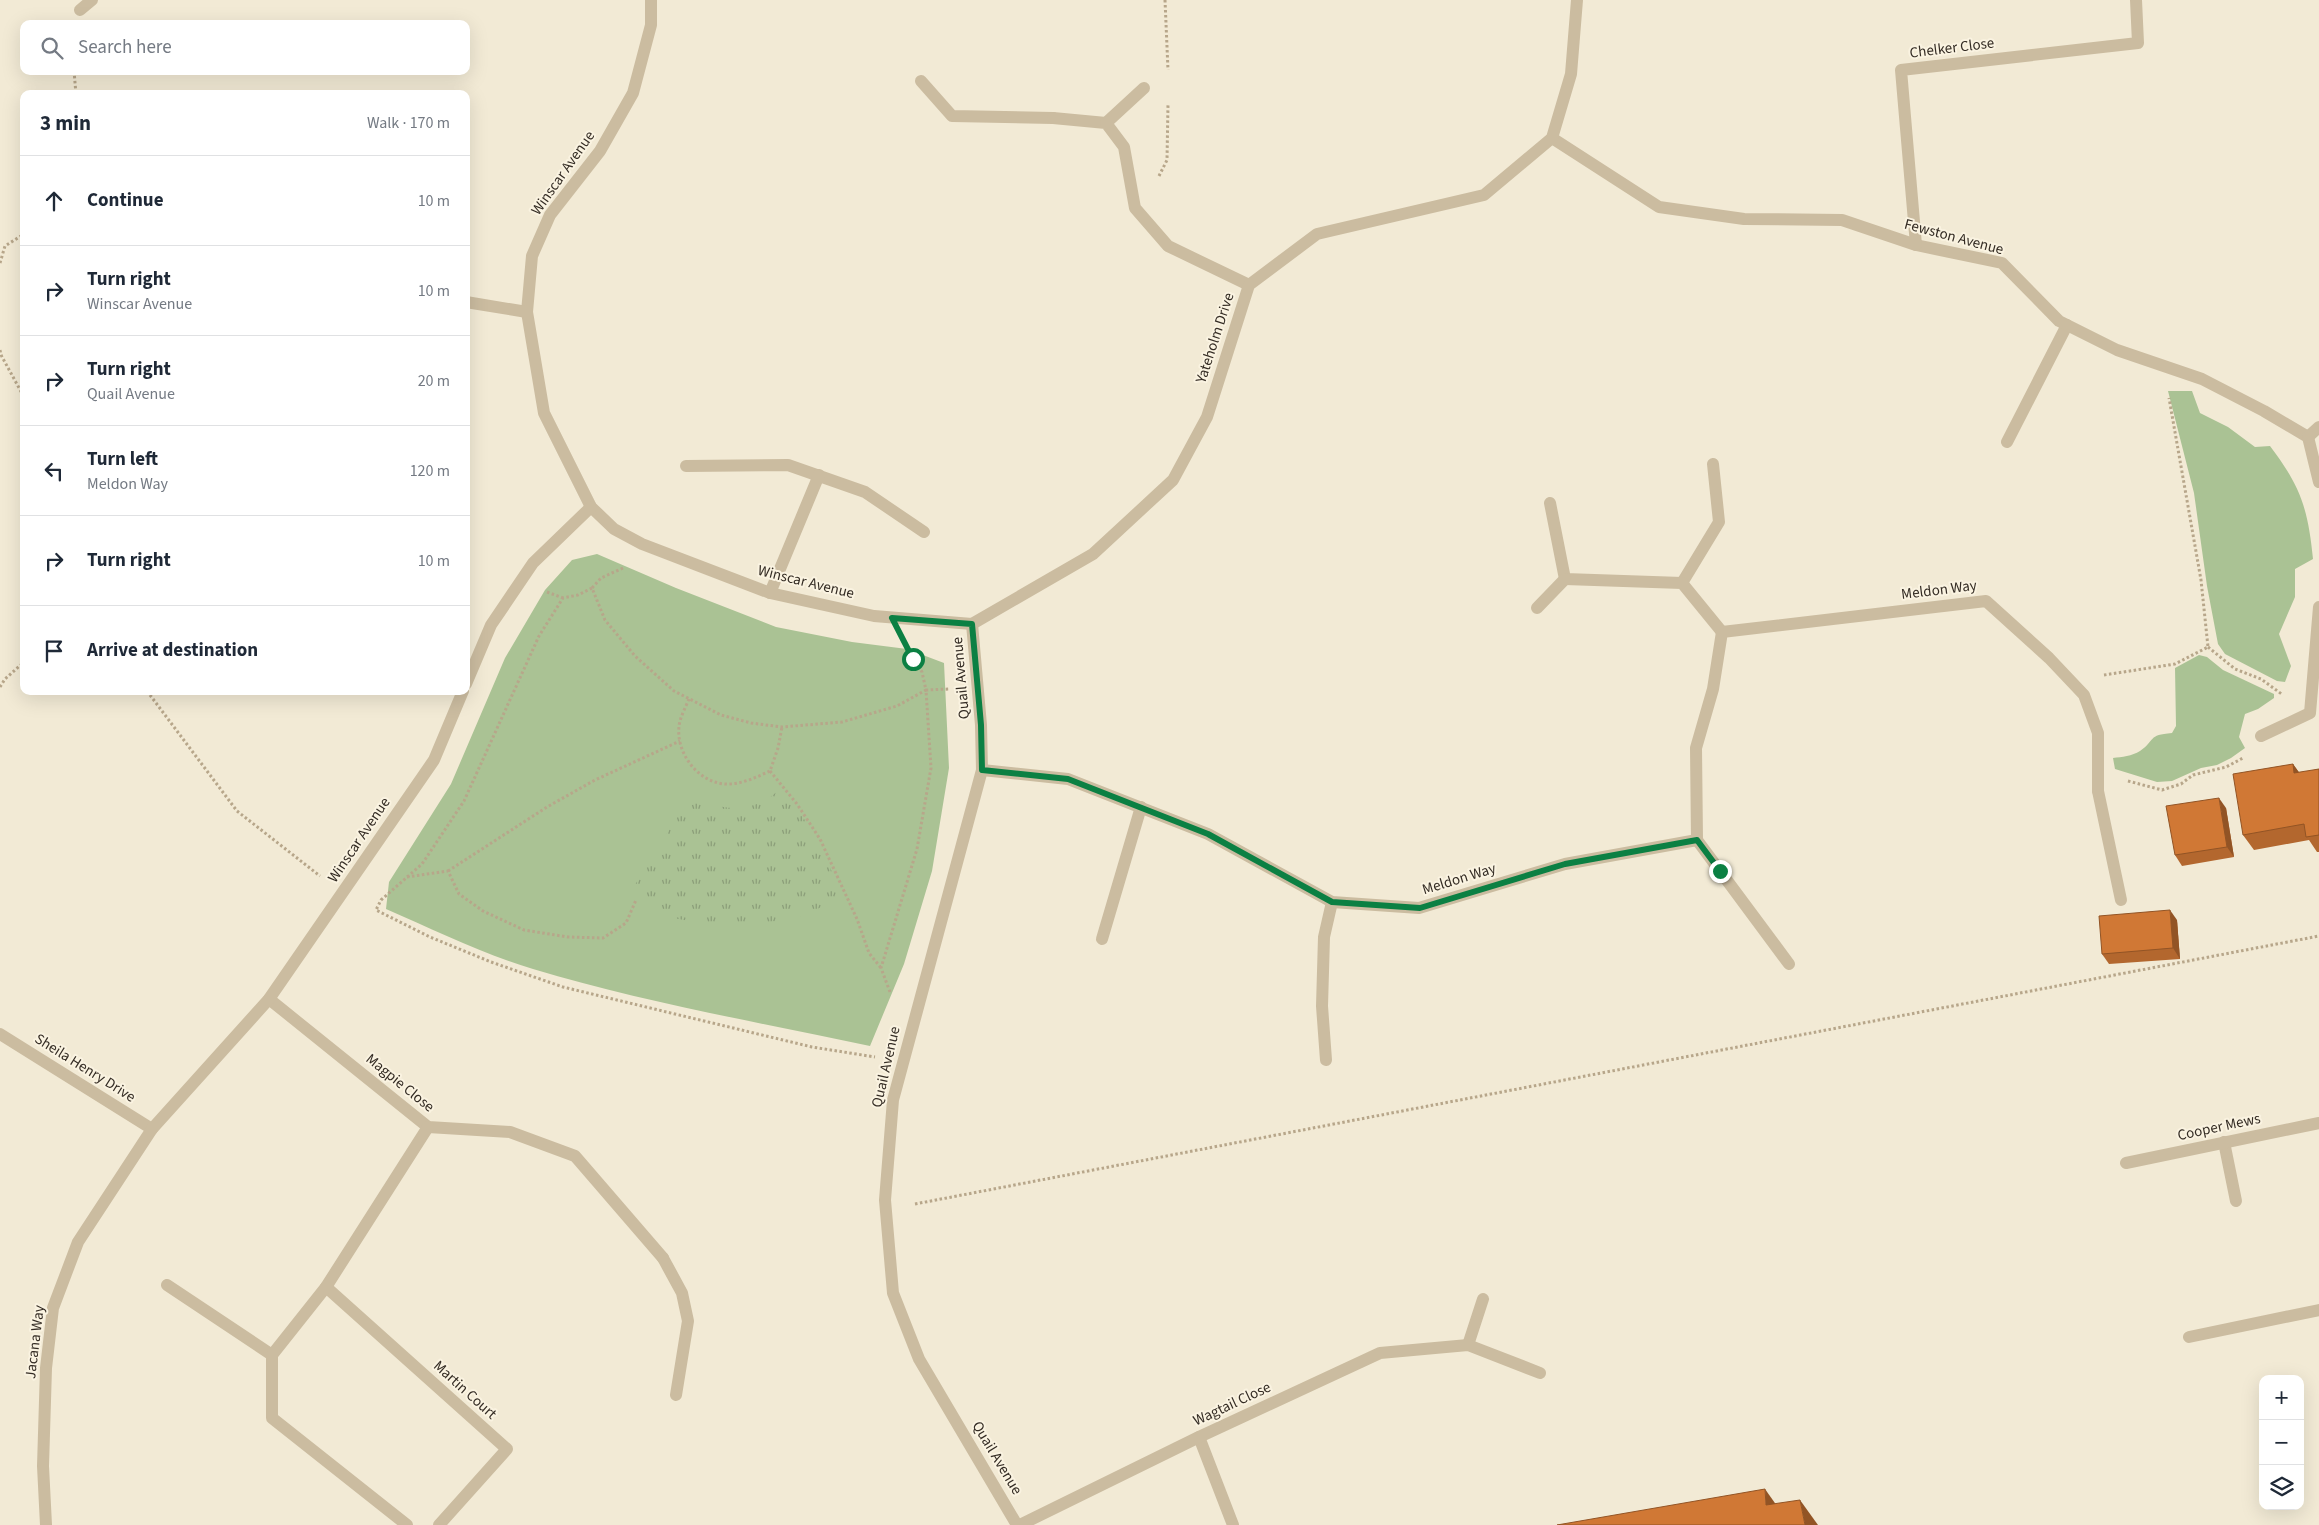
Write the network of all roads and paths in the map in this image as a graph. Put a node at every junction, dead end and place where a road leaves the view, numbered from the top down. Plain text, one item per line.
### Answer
1 (92, 0) edge
2 (651, 0) edge
3 (1576, 0) edge
4 (2136, 0) edge
5 (80, 10) dead end
6 (74, 75) edge
7 (921, 81) dead end
8 (1144, 88) dead end
9 (76, 90) edge
10 (1106, 123) junction
11 (1552, 138) junction
12 (20, 237) edge
13 (1916, 245) junction
14 (0, 263) edge
15 (1249, 285) junction
16 (470, 303) edge
17 (527, 312) junction
18 (2067, 325) junction
19 (0, 350) edge
20 (2163, 366) junction
21 (20, 391) edge
22 (2319, 427) edge
23 (2308, 437) junction
24 (2007, 442) dead end
25 (1714, 464) dead end
26 (686, 466) dead end
27 (819, 475) junction
28 (2319, 482) edge
29 (1550, 503) dead end
30 (590, 507) junction
31 (924, 532) dead end
32 (642, 544) junction
33 (1565, 579) junction
34 (1682, 583) junction
35 (592, 588) junction
36 (770, 593) junction
37 (2319, 607) edge
38 (1536, 608) dead end
39 (892, 618) junction
40 (972, 624) junction
41 (1722, 632) junction
42 (2208, 647) junction
43 (20, 666) edge
44 (470, 675) edge
45 (2070, 680) junction
46 (0, 688) edge
47 (926, 690) junction
48 (150, 695) edge
49 (461, 695) edge
50 (689, 699) junction
51 (2315, 715) edge
52 (782, 727) junction
53 (2261, 736) joint
54 (680, 741) junction
55 (982, 770) junction
56 (770, 771) junction
57 (2097, 772) junction
58 (1141, 807) junction
59 (1697, 840) junction
60 (448, 871) junction
61 (406, 878) junction
62 (342, 893) junction
63 (636, 900) dead end
64 (2121, 900) dead end
65 (1332, 902) junction
66 (2319, 936) edge
67 (1102, 939) dead end
68 (1789, 964) dead end
69 (881, 968) junction
70 (269, 999) junction
71 (893, 999) dead end
72 (0, 1034) edge
73 (879, 1057) dead end
74 (1326, 1060) dead end
75 (2319, 1123) edge
76 (428, 1127) junction
77 (152, 1129) junction
78 (2224, 1142) junction
79 (2126, 1163) dead end
80 (2236, 1200) dead end
81 (886, 1209) junction
82 (167, 1285) dead end
83 (326, 1287) junction
84 (1484, 1299) dead end
85 (2319, 1310) edge
86 (2189, 1337) dead end
87 (1468, 1345) junction
88 (272, 1355) junction
89 (1540, 1373) dead end
90 (676, 1395) dead end
91 (1199, 1437) junction
92 (46, 1525) edge
93 (407, 1525) edge
94 (439, 1525) edge
95 (1019, 1525) edge
96 (1233, 1525) edge

1 - 5 street
2 - 17 street, Winscar Avenue
3 - 11 street
4 - 13 street, Chelker Close
6 - 9 path
7 - 10 street
8 - 10 street
10 - 15 street
11 - 13 street, Fewston Avenue
11 - 15 street, Yateholm Drive
12 - 14 path
13 - 18 street, Fewston Avenue
15 - 40 street, Yateholm Drive
16 - 17 street
17 - 30 street, Winscar Avenue
18 - 20 street, Fewston Avenue
18 - 24 street
19 - 21 path
20 - 23 street, Fewston Avenue
20 - 42 path
22 - 23 street
23 - 28 street
25 - 34 street
26 - 27 street
27 - 31 street
27 - 36 street
29 - 33 street
30 - 32 street, Winscar Avenue
30 - 44 street
32 - 35 path
32 - 36 street, Winscar Avenue
33 - 34 street
33 - 38 street
34 - 41 street
35 - 50 path
35 - 61 path
36 - 39 street, Winscar Avenue
37 - 51 street
39 - 40 street, Winscar Avenue
39 - 47 path
40 - 55 street, Quail Avenue
41 - 45 street, Meldon Way
41 - 59 street
42 - 45 path
42 - 51 path
43 - 46 path
45 - 57 street, Meldon Way
47 - 52 path
47 - 69 path
48 - 62 path
49 - 62 street, Winscar Avenue
50 - 52 path
50 - 54 path
51 - 53 street
52 - 56 path
53 - 57 path
54 - 56 path
54 - 60 path
55 - 58 street, Meldon Way
55 - 81 street, Quail Avenue
56 - 69 path
57 - 64 street, Meldon Way
58 - 65 street, Meldon Way
58 - 67 street
59 - 65 street, Meldon Way
59 - 68 street
60 - 61 path
60 - 63 path
61 - 73 path
62 - 70 street, Winscar Avenue
65 - 74 street
66 - 81 path
69 - 71 path
70 - 76 street, Magpie Close
70 - 77 street, Winscar Avenue
72 - 77 street, Sheila Henry Drive
75 - 78 street, Cooper Mews
76 - 83 street
76 - 90 street, Magpie Close
77 - 92 street, Jacana Way
78 - 79 street, Cooper Mews
78 - 80 street
81 - 95 street, Quail Avenue
82 - 88 street
83 - 88 street
83 - 94 street, Martin Court
84 - 87 street
85 - 86 street
87 - 89 street, Wagtail Close
87 - 91 street, Wagtail Close
88 - 93 street
91 - 95 street, Wagtail Close
91 - 96 street

